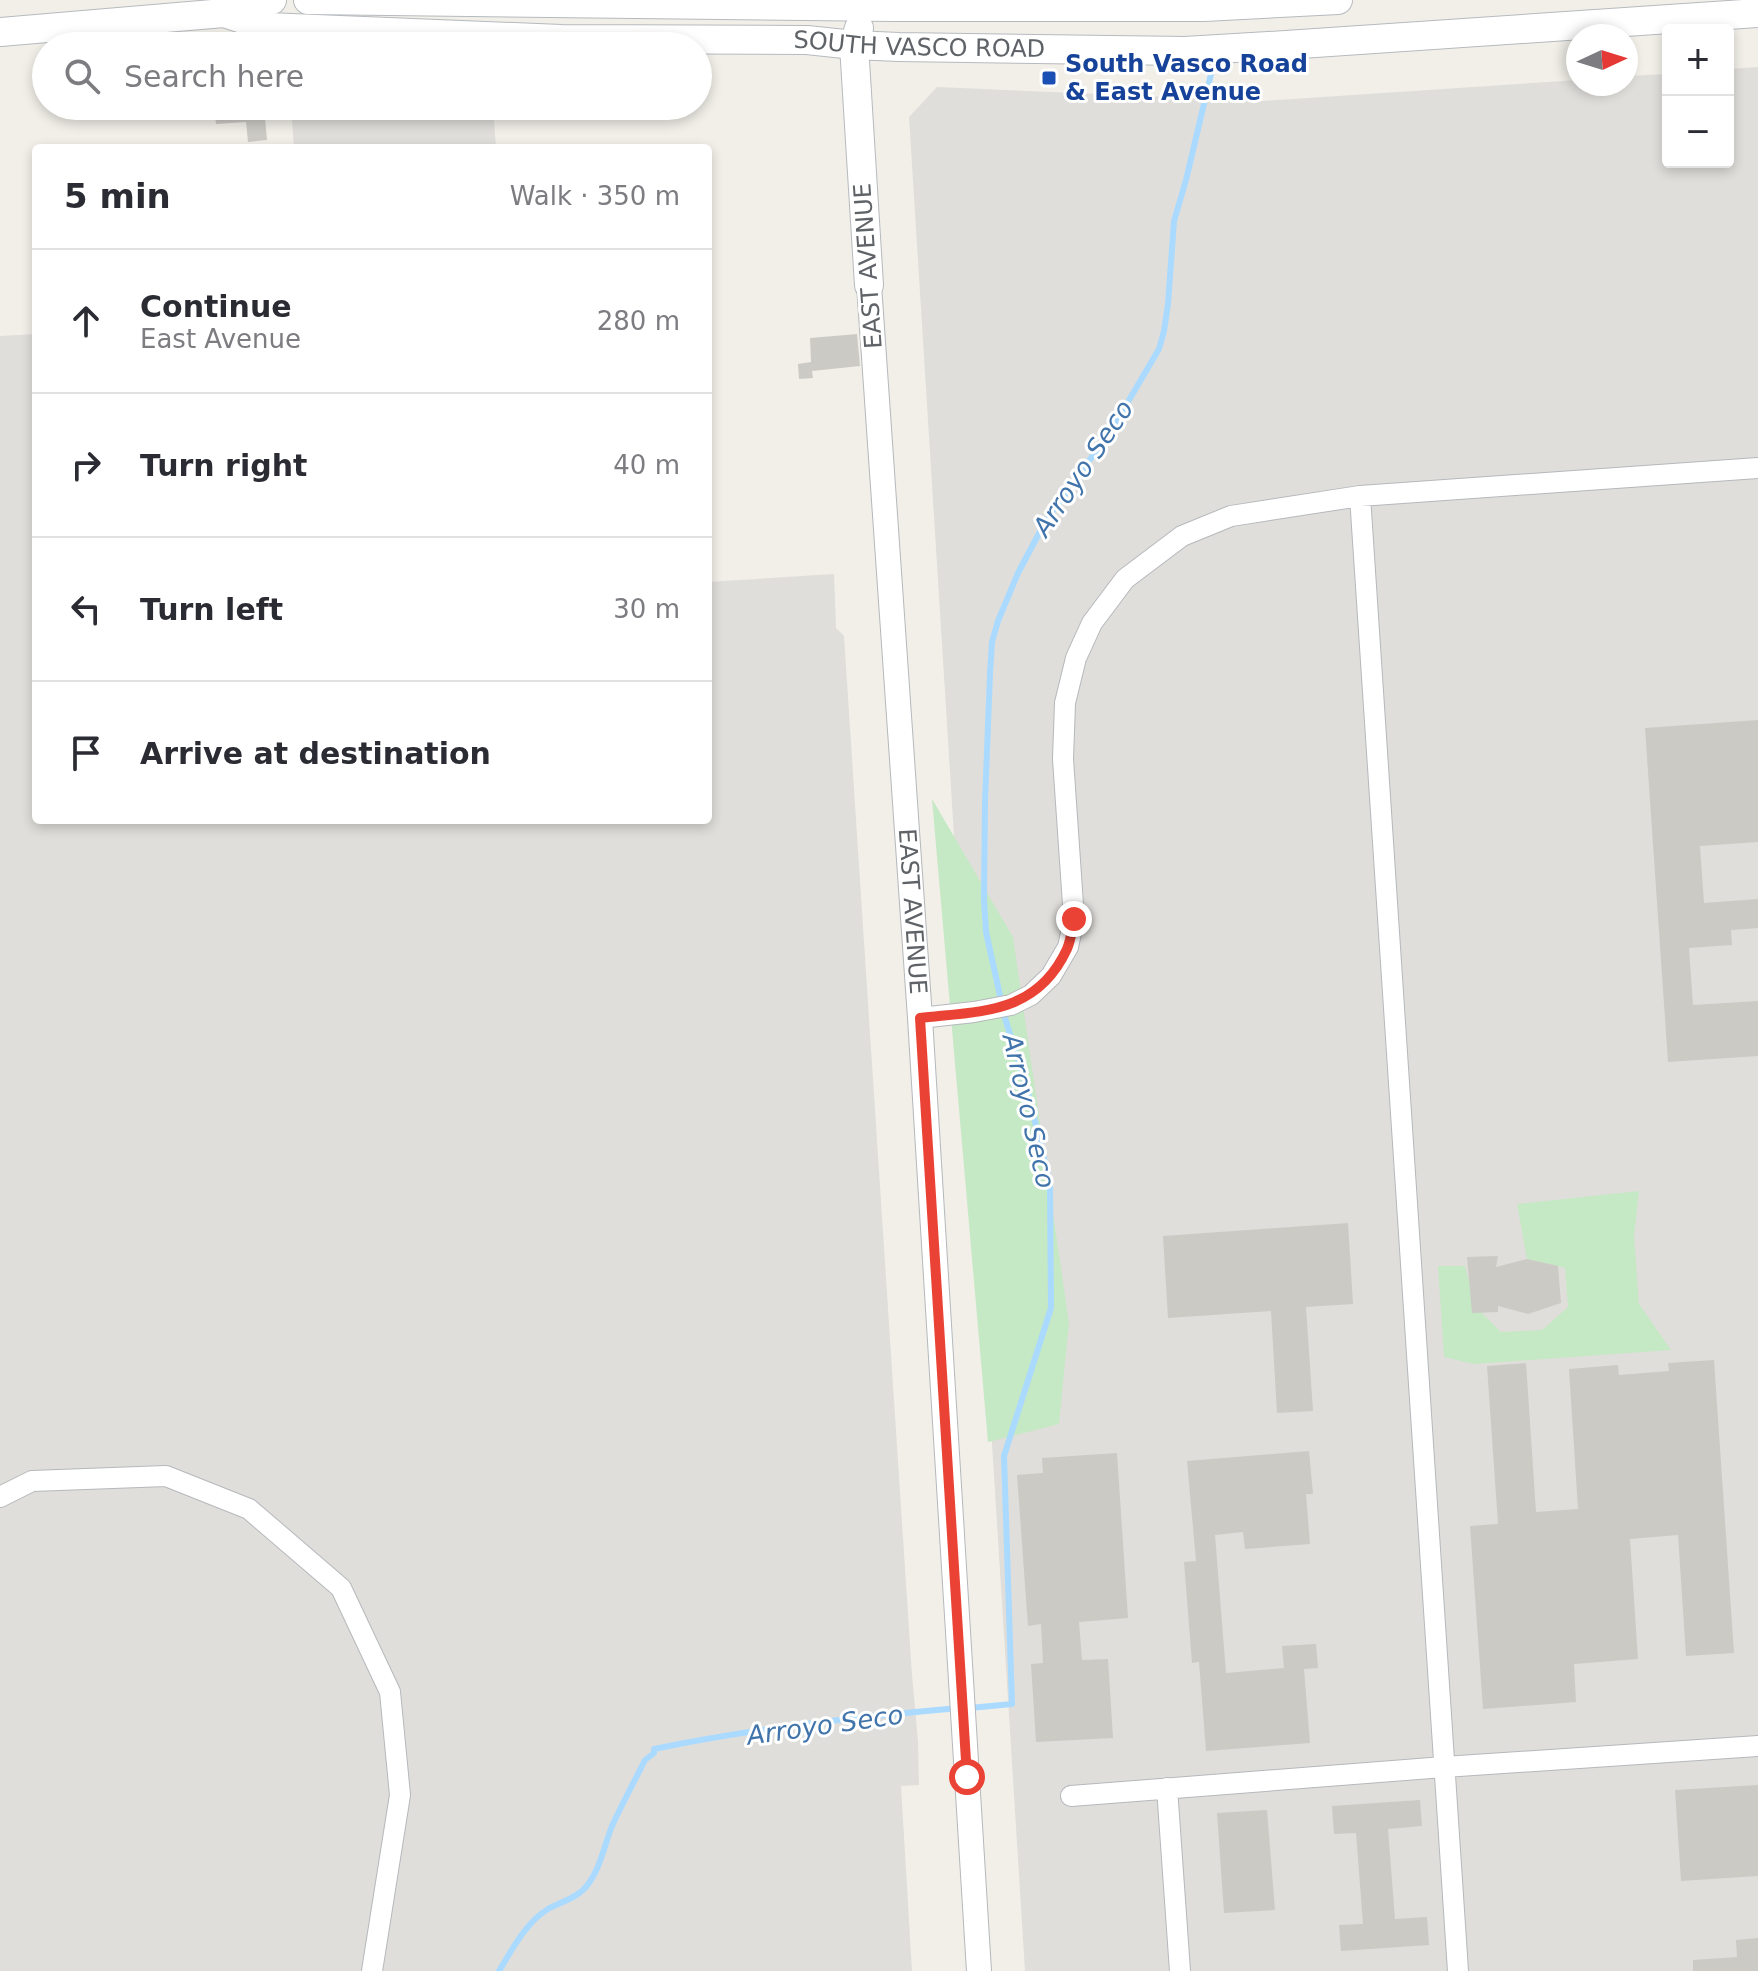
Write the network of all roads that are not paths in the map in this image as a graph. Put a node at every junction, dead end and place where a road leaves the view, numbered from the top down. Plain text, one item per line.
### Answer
1 (272, 0) edge
2 (308, 0) edge
3 (362, 0) edge
4 (1338, 0) edge
5 (832, 3) edge
6 (866, 3) edge
7 (224, 6) edge
8 (1758, 13) edge
9 (0, 32) edge
10 (390, 32) edge
11 (712, 40) edge
12 (854, 45) junction
13 (869, 285) joint
14 (1758, 468) edge
15 (1360, 496) junction
16 (920, 1018) junction
17 (0, 1497) edge
18 (1758, 1746) edge
19 (1444, 1767) junction
20 (1167, 1788) junction
21 (1071, 1796) dead end
22 (372, 1971) edge
23 (979, 1971) edge
24 (1180, 1971) edge
25 (1458, 1971) edge

1 - 7 main road, SOUTH VASCO ROAD
2 - 3 main road, SOUTH VASCO ROAD
3 - 5 main road, SOUTH VASCO ROAD
4 - 6 main road, SOUTH VASCO ROAD
5 - 6 main road, SOUTH VASCO ROAD
5 - 12 main road, EAST AVENUE
6 - 12 main road, EAST AVENUE
7 - 9 main road, SOUTH VASCO ROAD
7 - 10 main road, SOUTH VASCO ROAD
8 - 12 main road, SOUTH VASCO ROAD
11 - 12 main road, SOUTH VASCO ROAD
12 - 13 main road, EAST AVENUE
13 - 16 street, EAST AVENUE
14 - 15 street
15 - 16 street
15 - 19 street
16 - 23 street, EAST AVENUE
17 - 22 street
18 - 19 street
19 - 20 street
19 - 25 street
20 - 21 street
20 - 24 street

